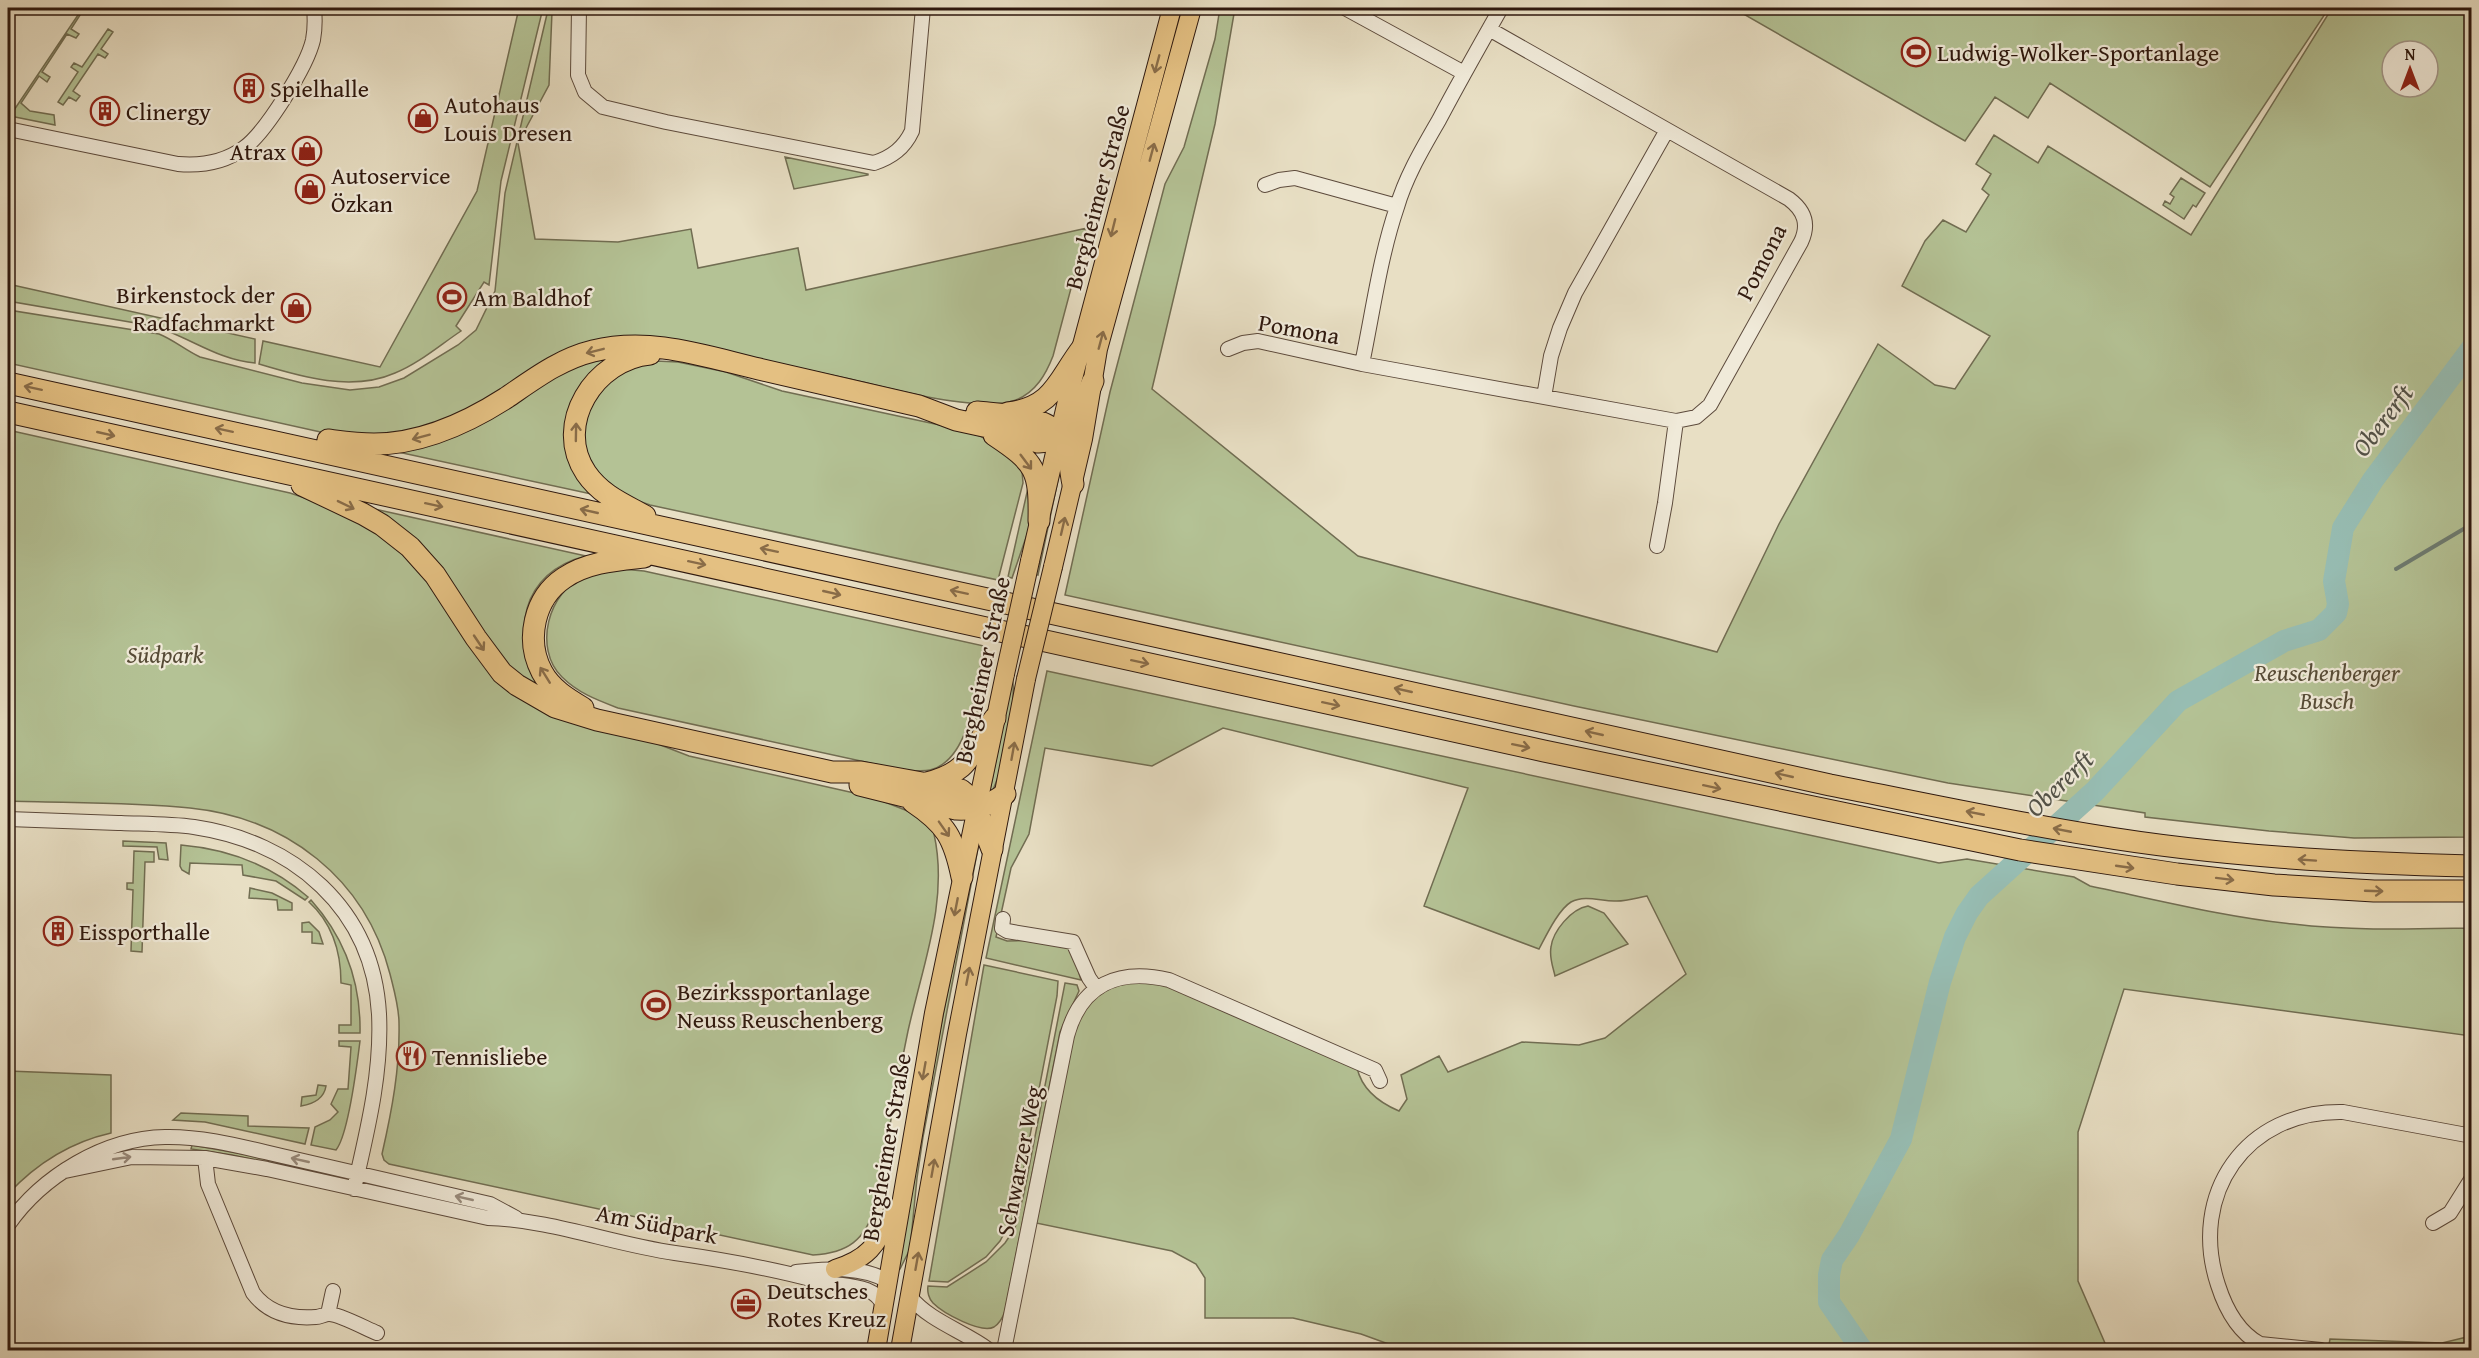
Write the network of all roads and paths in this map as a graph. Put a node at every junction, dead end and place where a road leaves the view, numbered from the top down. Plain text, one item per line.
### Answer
1 (314, 8) edge
2 (579, 8) edge
3 (922, 8) edge
4 (1172, 8) edge
5 (1192, 8) edge
6 (1345, 8) edge
7 (1501, 8) edge
8 (1489, 28) junction
9 (1464, 73) junction
10 (8, 129) edge
11 (1667, 130) junction
12 (1265, 185) dead end
13 (1396, 206) junction
14 (1083, 347) junction
15 (1228, 349) dead end
16 (694, 354) junction
17 (1362, 364) junction
18 (1093, 381) junction
19 (8, 383) edge
20 (1544, 397) junction
21 (8, 412) edge
22 (988, 420) junction
23 (1676, 422) junction
24 (1059, 435) junction
25 (281, 442) junction
26 (275, 470) junction
27 (1072, 484) junction
28 (1039, 521) junction
29 (667, 528) junction
30 (1657, 546) dead end
31 (660, 555) junction
32 (995, 718) junction
33 (628, 727) junction
34 (832, 772) junction
35 (926, 783) junction
36 (1005, 794) junction
37 (905, 797) junction
38 (977, 808) junction
39 (8, 819) edge
40 (992, 849) junction
41 (2472, 866) edge
42 (962, 877) junction
43 (2472, 891) edge
44 (1003, 919) dead end
45 (1096, 988) junction
46 (1380, 1081) dead end
47 (2472, 1136) edge
48 (165, 1137) junction
49 (185, 1157) junction
50 (205, 1158) junction
51 (65, 1171) junction
52 (357, 1174) junction
53 (2472, 1178) edge
54 (354, 1190) junction
55 (903, 1191) junction
56 (518, 1219) junction
57 (2433, 1223) dead end
58 (8, 1225) edge
59 (835, 1269) junction
60 (789, 1272) junction
61 (888, 1281) junction
62 (333, 1291) dead end
63 (910, 1297) junction
64 (884, 1305) junction
65 (328, 1314) junction
66 (377, 1333) dead end
67 (876, 1350) edge
68 (900, 1350) edge
69 (989, 1350) edge
70 (1004, 1350) edge
71 (2321, 1350) edge

1 - 10 street
2 - 3 street
4 -> 14 main road, Bergheimer Straße
18 -> 5 main road, Bergheimer Straße
6 - 9 street
7 - 8 street, Pomona
8 - 9 street, Pomona
8 - 11 street, Pomona
9 - 13 street, Pomona
11 - 20 street
11 - 23 street, Pomona
12 - 13 street
13 - 17 street, Pomona
14 - 22 highway
14 - 24 main road, Bergheimer Straße
15 - 17 street, Pomona
16 - 22 highway
16 -> 25 highway
29 -> 16 highway
17 - 20 street, Pomona
18 - 24 highway
18 - 27 main road, Bergheimer Straße
25 -> 19 highway
20 - 23 street, Pomona
21 -> 26 highway
22 - 24 highway
22 -> 28 highway
23 - 30 street
24 - 27 highway
24 - 28 main road, Bergheimer Straße
29 -> 25 highway
26 -> 31 highway
26 -> 33 highway
36 -> 27 main road, Bergheimer Straße, bridge
28 - 32 main road, Bergheimer Straße, bridge
41 -> 29 highway
33 -> 31 highway
31 -> 43 highway
32 - 35 highway
32 - 38 main road, Bergheimer Straße
33 - 34 highway
34 - 35 highway
34 - 37 highway
35 - 38 highway
36 - 38 highway
36 - 40 main road, Bergheimer Straße
37 - 38 highway
37 -> 42 highway
38 - 40 highway
38 - 42 main road, Bergheimer Straße
39 - 52 street
63 -> 40 main road, Bergheimer Straße
42 -> 55 main road, Bergheimer Straße
44 - 45 street
45 - 46 street
45 - 70 street, Schwarzer Weg
47 - 71 street
48 - 49 street
48 - 51 street, Am Südpark
52 -> 48 street, Am Südpark
49 - 50 street, Am Südpark
51 -> 49 street, Am Südpark
50 - 54 street, Am Südpark
50 - 65 street
51 - 58 street, Am Südpark
52 - 54 street
56 -> 52 street, Am Südpark
53 - 57 street
54 - 56 street, Am Südpark
55 - 59 main road
55 - 61 main road, Bergheimer Straße
56 - 60 street, Am Südpark
59 - 60 street, Am Südpark
59 - 61 street, Am Südpark
60 - 64 street, Am Südpark
61 - 63 main road
61 - 64 main road, Bergheimer Straße
62 - 65 street
63 - 68 main road, Bergheimer Straße
63 - 69 street
64 - 67 main road, Bergheimer Straße
65 - 66 street

